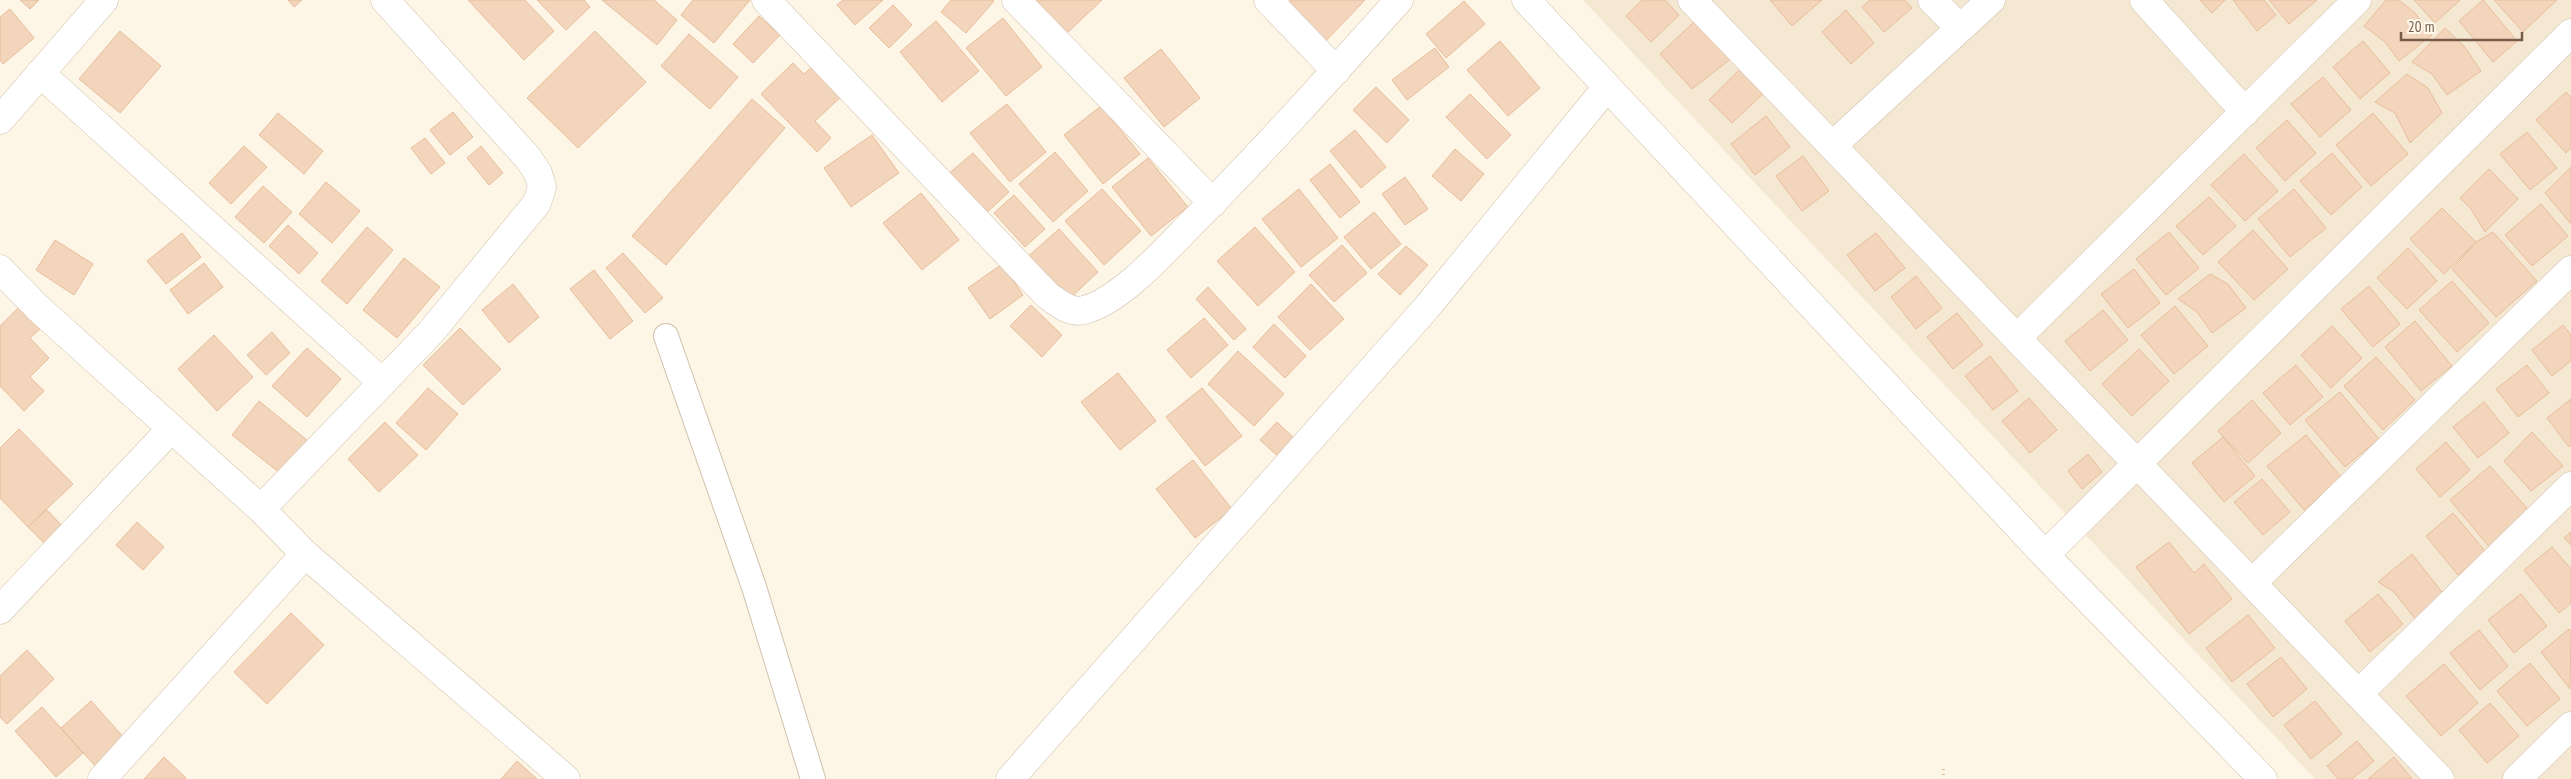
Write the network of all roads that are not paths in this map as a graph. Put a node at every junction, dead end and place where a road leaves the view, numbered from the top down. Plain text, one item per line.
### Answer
1 (104, 0) edge
2 (385, 0) edge
3 (766, 0) edge
4 (1016, 0) edge
5 (1268, 0) edge
6 (1399, 0) edge
7 (1526, 0) edge
8 (1692, 0) edge
9 (1932, 0) edge
10 (1991, 0) edge
11 (2144, 0) edge
12 (2357, 0) edge
13 (1960, 28) junction
14 (2571, 34) edge
15 (1336, 71) junction
16 (40, 72) junction
17 (1607, 86) junction
18 (2245, 112) junction
19 (0, 120) edge
20 (1832, 146) junction
21 (1213, 203) junction
22 (0, 269) edge
23 (2571, 270) edge
24 (666, 336) dead end
25 (2017, 338) junction
26 (382, 382) junction
27 (170, 430) junction
28 (2138, 465) junction
29 (2571, 486) edge
30 (261, 509) junction
31 (306, 554) junction
32 (2045, 556) junction
33 (2252, 583) junction
34 (0, 610) edge
35 (2358, 694) junction
36 (2571, 726) edge
37 (102, 779) edge
38 (566, 779) edge
39 (812, 779) edge
40 (1010, 779) edge
41 (2263, 779) edge
42 (2440, 779) edge
43 (2516, 779) edge

1 - 16 street
2 - 26 street
3 - 21 street
4 - 21 street
5 - 15 street
6 - 15 street
7 - 17 street
8 - 20 street
9 - 13 street
10 - 13 street
11 - 18 street
12 - 18 street
13 - 20 street
14 - 28 street
15 - 21 street
16 - 19 street
16 - 26 street
17 - 32 street
17 - 40 street
18 - 25 street
20 - 25 street
22 - 27 street
23 - 33 street
24 - 39 lane
25 - 28 street
26 - 30 street
27 - 30 street
27 - 34 street
28 - 32 street
28 - 33 street
29 - 35 street
30 - 31 street
31 - 37 street
31 - 38 street
32 - 41 street
33 - 35 street
35 - 42 street
36 - 43 street

